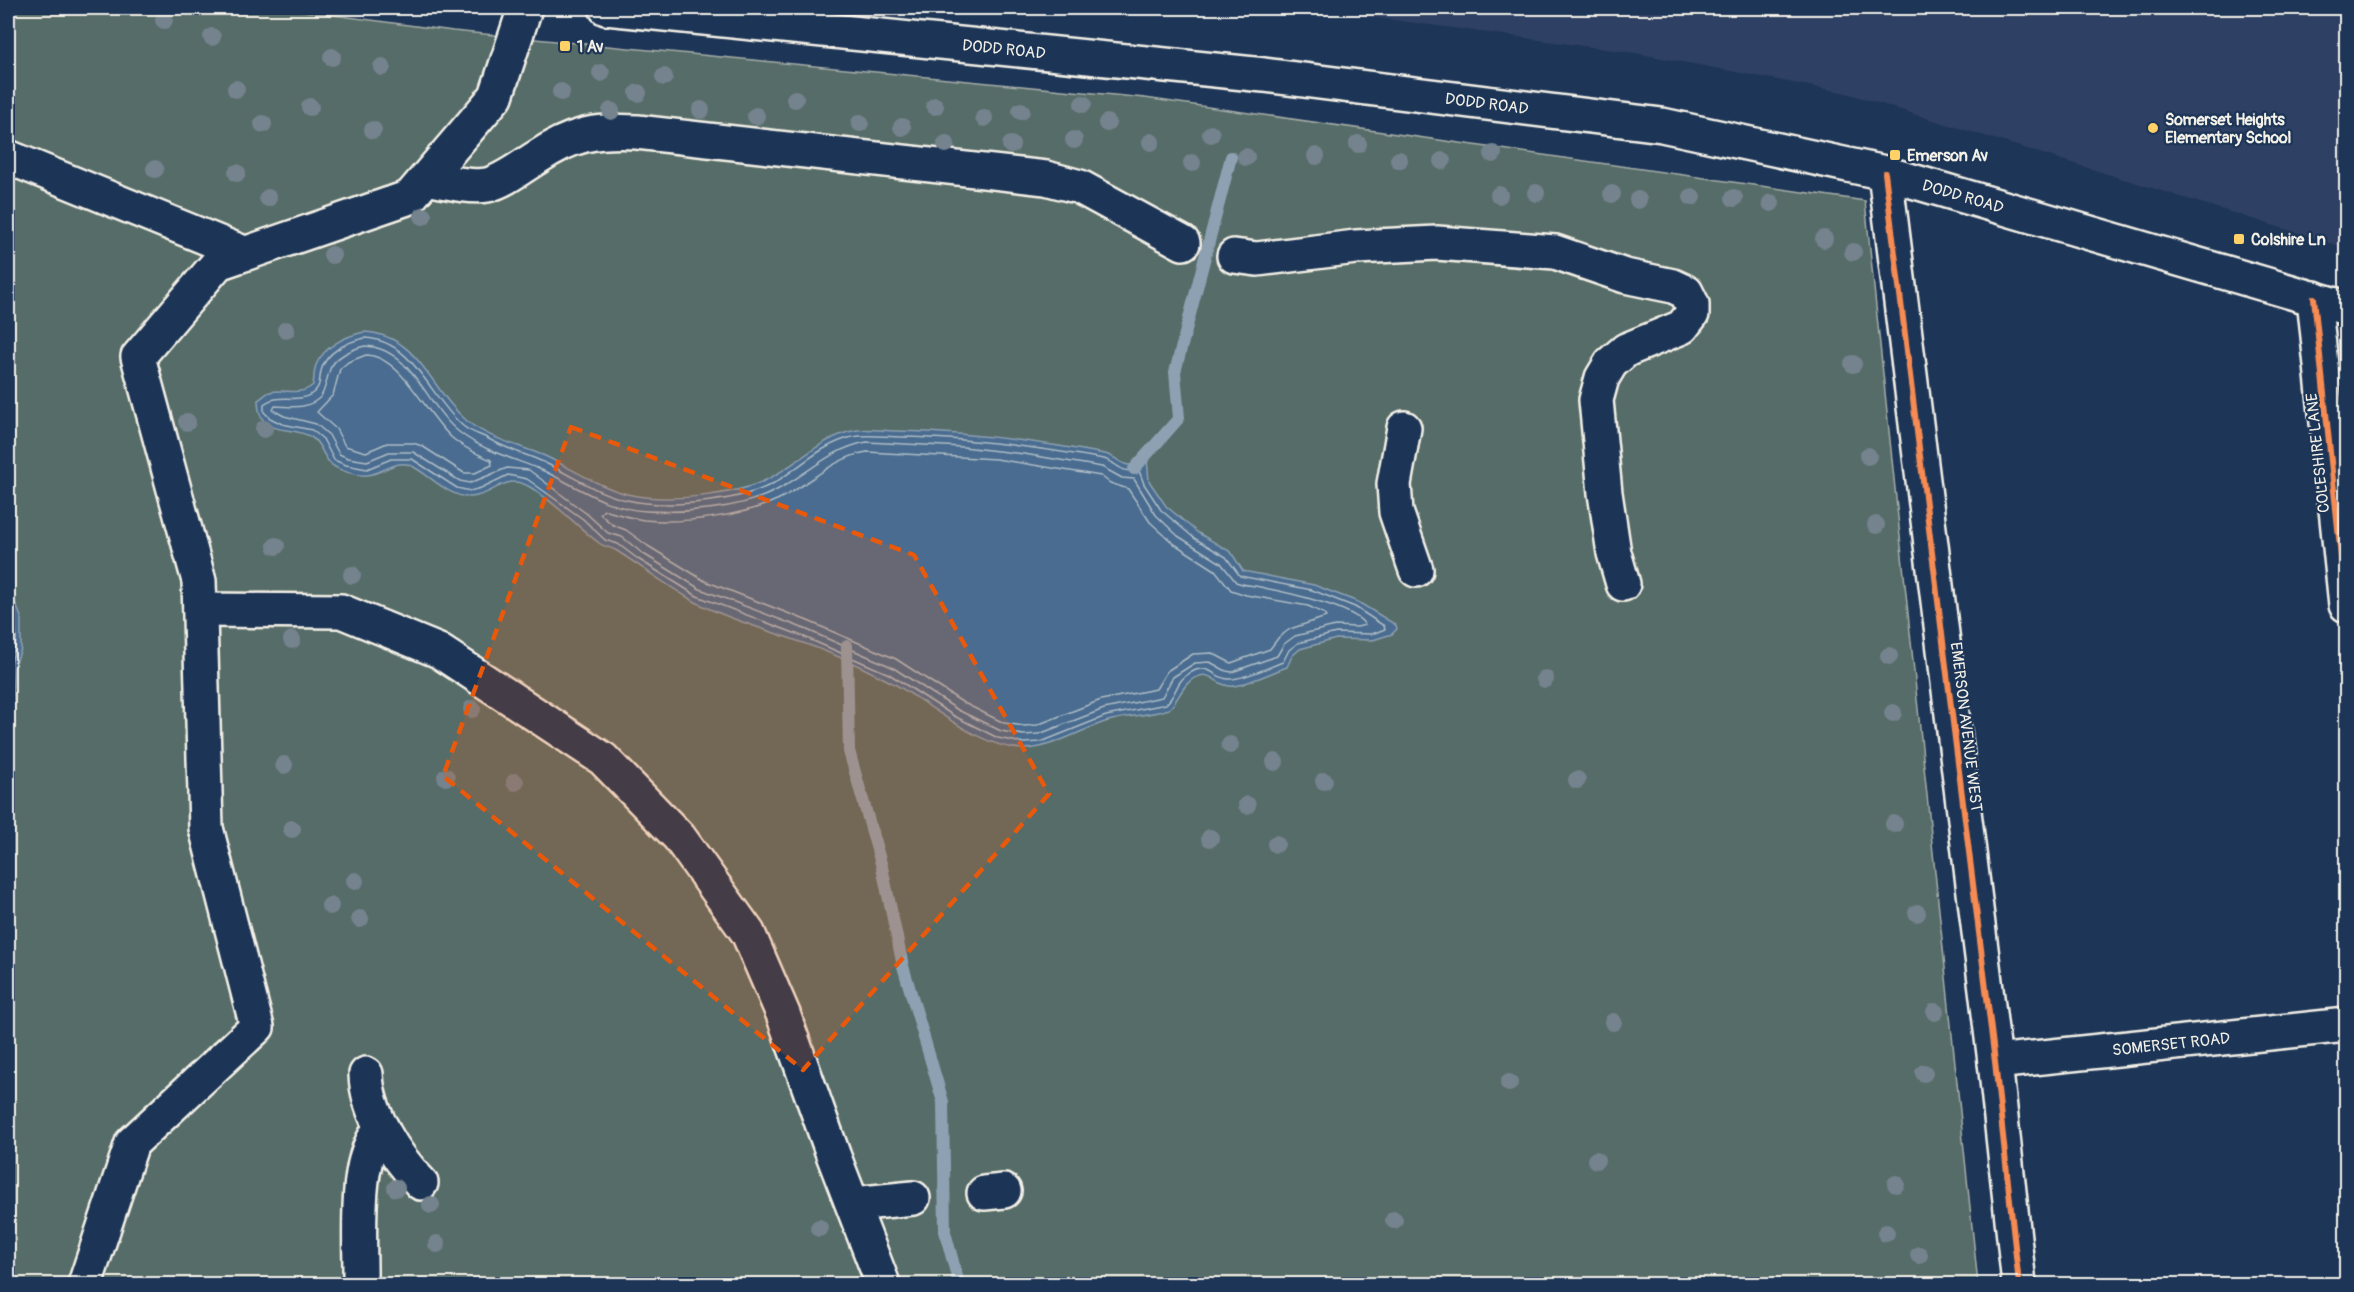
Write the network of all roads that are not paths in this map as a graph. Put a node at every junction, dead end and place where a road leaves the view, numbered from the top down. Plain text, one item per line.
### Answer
1 (525, 8) edge
2 (622, 8) edge
3 (8, 157) edge
4 (1885, 173) junction
5 (427, 178) junction
6 (1183, 243) dead end
7 (244, 253) junction
8 (1234, 256) dead end
9 (2314, 298) junction
10 (2346, 308) edge
11 (1404, 428) dead end
12 (1416, 570) dead end
13 (1623, 584) dead end
14 (2346, 604) edge
15 (200, 610) junction
16 (2346, 1025) edge
17 (1995, 1062) junction
18 (366, 1074) dead end
19 (382, 1128) junction
20 (421, 1183) dead end
21 (913, 1198) dead end
22 (853, 1204) junction
23 (85, 1284) edge
24 (360, 1284) edge
25 (883, 1284) edge
26 (2019, 1284) edge

1 - 5 street
2 - 4 street, DODD ROAD
3 - 7 street
4 - 9 street, DODD ROAD
4 - 17 street, EMERSON AVENUE WEST
5 - 6 street
5 - 7 street
7 - 15 street
8 - 13 street
9 - 10 street, DODD ROAD
9 - 14 street, COLESHIRE LANE
11 - 12 street
15 - 22 street
15 - 23 street
16 - 17 street, SOMERSET ROAD
17 - 26 street, EMERSON AVENUE WEST
18 - 19 street
19 - 20 street
19 - 24 street
21 - 22 street
22 - 25 street

